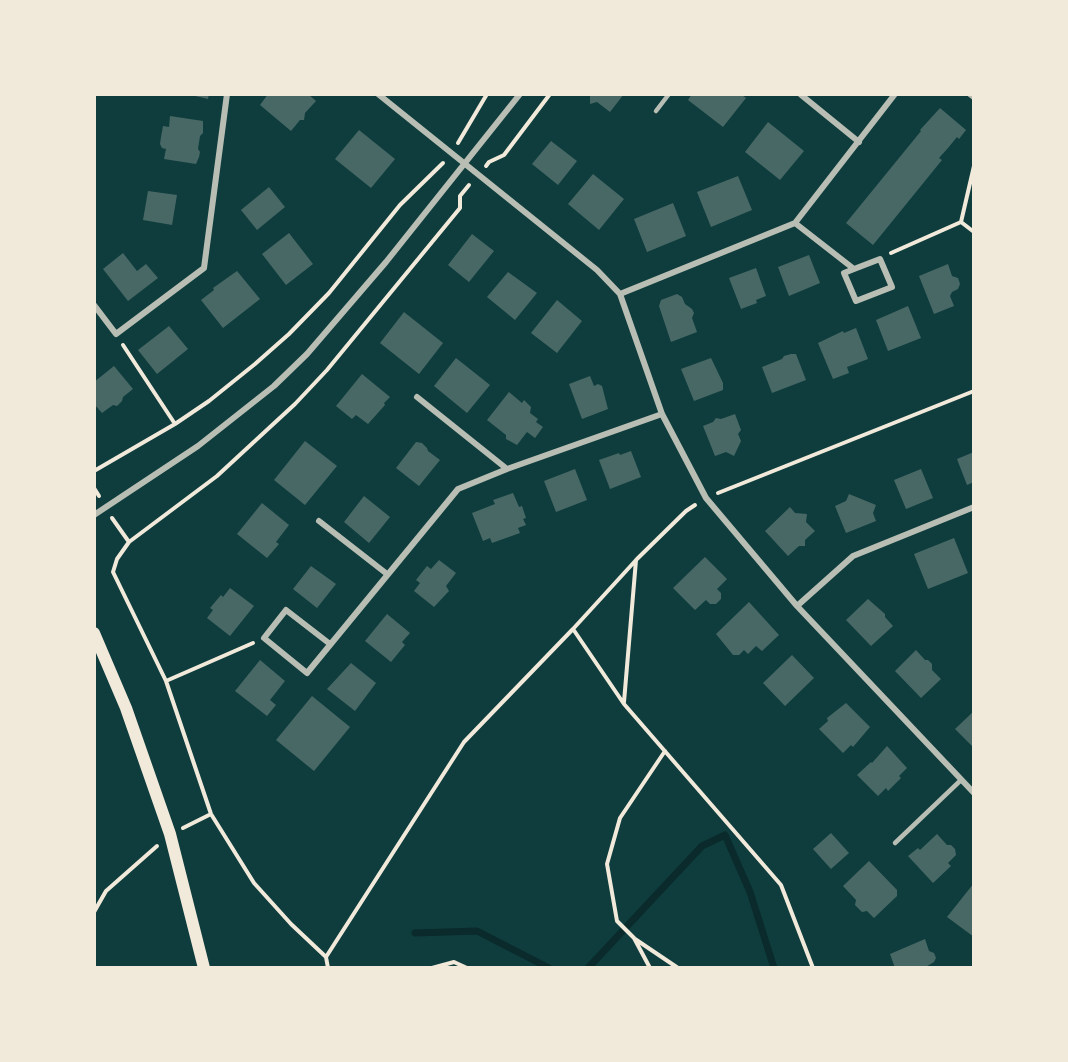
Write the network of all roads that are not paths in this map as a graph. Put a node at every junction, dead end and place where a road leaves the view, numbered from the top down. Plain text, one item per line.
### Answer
1 (227, 94) edge
2 (378, 94) edge
3 (520, 94) edge
4 (669, 94) edge
5 (800, 94) edge
6 (896, 94) edge
7 (656, 111) dead end
8 (859, 142) junction
9 (464, 164) junction
10 (795, 223) junction
11 (854, 269) junction
12 (620, 294) junction
13 (94, 305) edge
14 (417, 397) dead end
15 (662, 414) junction
16 (507, 469) junction
17 (974, 507) edge
18 (94, 515) edge
19 (319, 521) dead end
20 (387, 574) junction
21 (797, 606) junction
22 (94, 633) edge
23 (330, 645) junction
24 (961, 780) junction
25 (974, 793) edge
26 (895, 843) dead end
27 (204, 968) edge

1 - 13 street
2 - 9 street
3 - 9 street
4 - 7 lane
5 - 8 street
6 - 8 street
8 - 10 street
9 - 12 street
9 - 18 street
10 - 11 street
10 - 12 street
11 - 11 street
12 - 15 street
14 - 16 street
15 - 16 street
15 - 21 street
16 - 20 street
17 - 21 street
19 - 20 street
20 - 23 street
21 - 24 street
22 - 27 main road
23 - 23 street
24 - 25 street
24 - 26 lane

